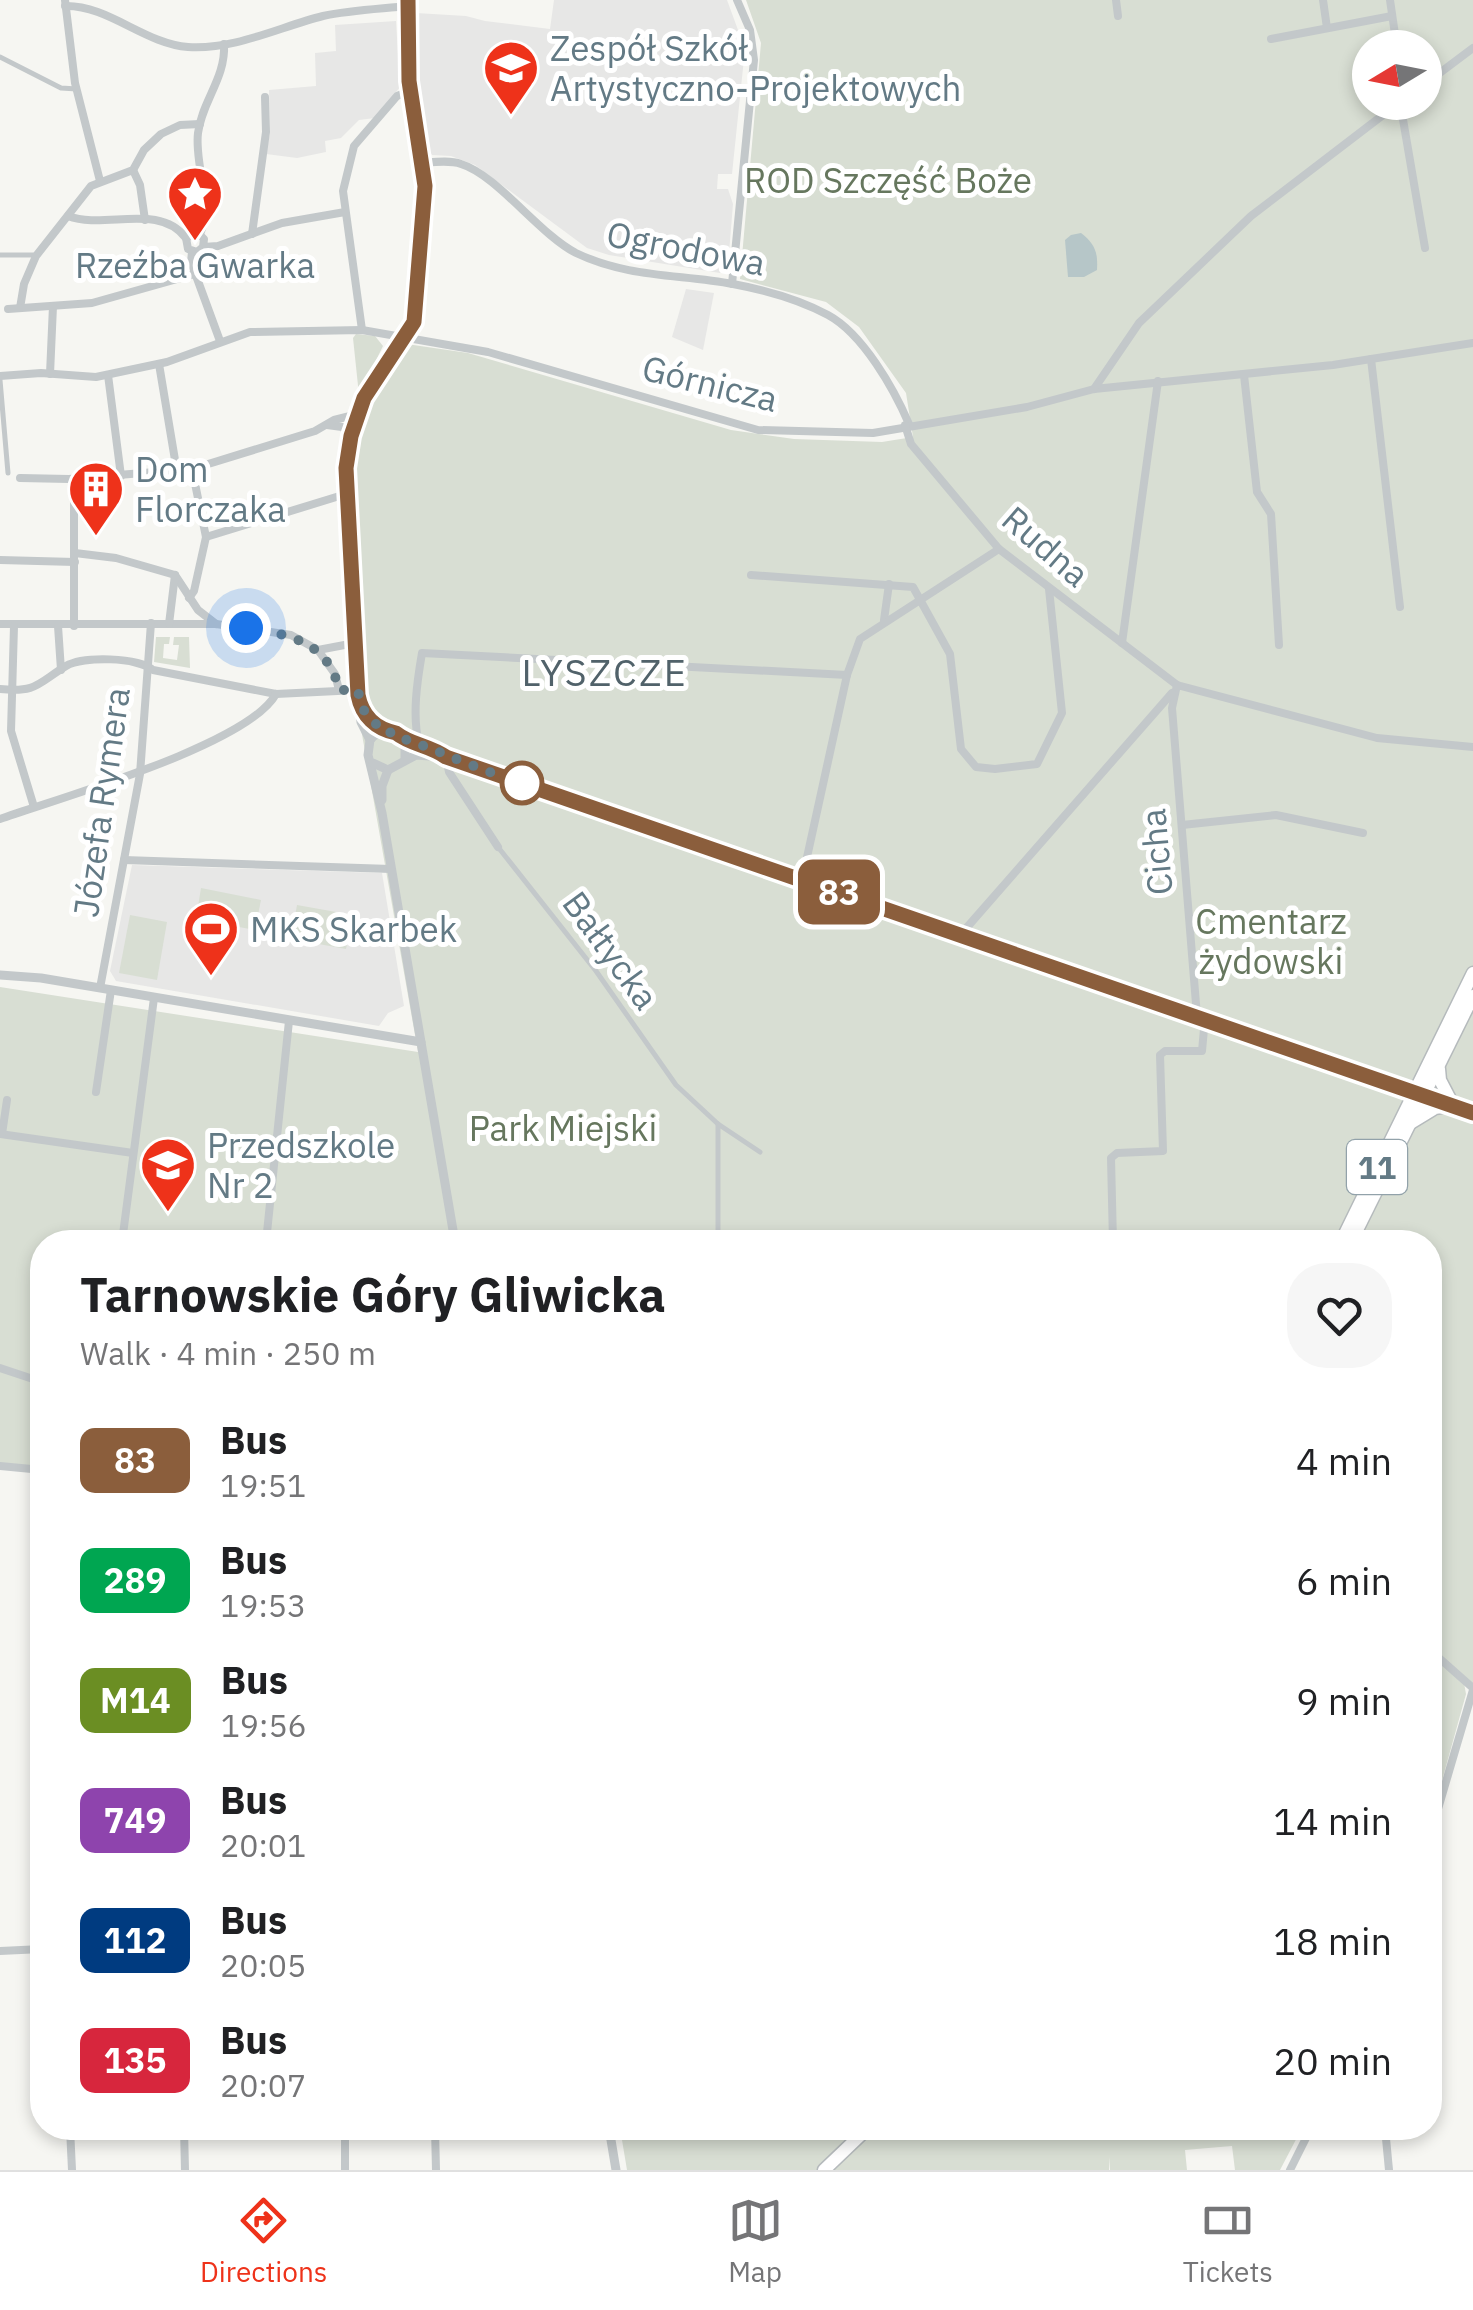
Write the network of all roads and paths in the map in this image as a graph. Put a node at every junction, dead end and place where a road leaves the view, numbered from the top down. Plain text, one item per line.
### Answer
1 (736, 0) edge
2 (1116, 0) edge
3 (1324, 0) edge
4 (1390, 0) edge
5 (65, 3) edge
6 (408, 3) edge
7 (1118, 16) dead end
8 (1392, 16) junction
9 (1327, 28) junction
10 (1394, 30) edge
11 (1270, 39) dead end
12 (224, 44) junction
13 (1473, 48) edge
14 (0, 57) edge
15 (1442, 71) edge
16 (77, 89) junction
17 (410, 91) junction
18 (265, 96) dead end
19 (1377, 120) edge
20 (1403, 120) edge
21 (200, 124) junction
22 (423, 162) junction
23 (132, 170) junction
24 (100, 181) junction
25 (345, 212) junction
26 (68, 216) junction
27 (145, 220) junction
28 (200, 234) junction
29 (252, 234) junction
30 (186, 238) junction
31 (204, 247) junction
32 (1425, 248) dead end
33 (192, 252) junction
34 (33, 254) dead end
35 (0, 256) edge
36 (195, 274) junction
37 (732, 284) junction
38 (53, 306) junction
39 (20, 308) junction
40 (4, 309) edge
41 (362, 330) junction
42 (406, 336) junction
43 (220, 341) junction
44 (1473, 343) edge
45 (1371, 359) junction
46 (158, 364) junction
47 (50, 374) junction
48 (108, 375) junction
49 (1244, 375) junction
50 (0, 378) edge
51 (1158, 381) junction
52 (1094, 389) junction
53 (358, 414) junction
54 (327, 425) junction
55 (907, 425) junction
56 (351, 436) junction
57 (192, 470) junction
58 (177, 472) junction
59 (4, 473) edge
60 (120, 476) junction
61 (20, 478) joint
62 (74, 479) junction
63 (346, 494) junction
64 (206, 536) junction
65 (998, 549) junction
66 (74, 558) junction
67 (0, 560) edge
68 (751, 575) dead end
69 (174, 576) junction
70 (888, 584) junction
71 (1050, 589) junction
72 (189, 598) junction
73 (920, 598) junction
74 (1400, 607) dead end
75 (884, 620) junction
76 (151, 623) junction
77 (0, 624) edge
78 (170, 624) junction
79 (216, 624) junction
80 (14, 626) junction
81 (58, 626) junction
82 (74, 626) junction
83 (355, 643) junction
84 (1122, 643) junction
85 (1278, 644) dead end
86 (318, 650) junction
87 (147, 665) junction
88 (61, 670) junction
89 (847, 676) junction
90 (1177, 685) junction
91 (0, 688) edge
92 (10, 690) junction
93 (339, 690) junction
94 (358, 690) junction
95 (276, 694) junction
96 (361, 707) junction
97 (383, 732) junction
98 (370, 740) junction
99 (405, 742) junction
100 (419, 744) junction
101 (1473, 747) edge
102 (446, 757) junction
103 (405, 760) junction
104 (372, 763) junction
105 (388, 770) junction
106 (140, 771) junction
107 (34, 807) junction
108 (382, 813) junction
109 (0, 819) edge
110 (1182, 825) junction
111 (1363, 833) dead end
112 (498, 846) joint
113 (124, 860) junction
114 (391, 869) junction
115 (802, 880) junction
116 (962, 933) junction
117 (1473, 973) edge
118 (0, 974) edge
119 (106, 989) junction
120 (1473, 996) edge
121 (154, 998) junction
122 (1201, 1017) junction
123 (288, 1021) junction
124 (421, 1042) junction
125 (1439, 1066) junction
126 (96, 1092) dead end
127 (1419, 1093) junction
128 (7, 1100) dead end
129 (1453, 1105) junction
130 (1473, 1112) edge
131 (718, 1124) junction
132 (1410, 1124) junction
133 (1, 1134) edge
134 (760, 1152) dead end
135 (132, 1153) junction
136 (123, 1230) edge
137 (267, 1230) edge
138 (454, 1230) edge
139 (718, 1230) edge
140 (1113, 1230) edge
141 (1347, 1230) edge
142 (1357, 1230) edge
143 (0, 1368) edge
144 (30, 1378) edge
145 (0, 1466) edge
146 (30, 1469) edge
147 (1442, 1661) edge
148 (1473, 1689) edge
149 (1442, 1795) edge
150 (30, 1950) edge
151 (0, 1951) edge
152 (71, 2140) edge
153 (184, 2140) edge
154 (345, 2140) edge
155 (436, 2140) edge
156 (611, 2140) edge
157 (854, 2140) edge
158 (1305, 2140) edge
159 (1386, 2140) edge
160 (850, 2144) junction
161 (72, 2170) edge
162 (185, 2170) edge
163 (345, 2170) edge
164 (436, 2170) edge
165 (616, 2170) edge
166 (812, 2170) edge
167 (824, 2170) edge
168 (1290, 2170) edge
169 (1389, 2170) edge

1 - 37 street
2 - 7 street
3 - 9 street
4 - 8 street
5 - 12 street
5 - 16 street
6 - 12 street
6 - 17 street
8 - 9 street
8 - 10 street
9 - 11 street
12 - 21 street
13 - 15 street
14 - 16 street
16 - 24 street
17 - 22 street
17 - 25 street
18 - 29 street
19 - 52 street
20 - 32 street
21 - 23 street
21 - 28 street
22 - 37 street, Ogrodowa
22 - 42 street
23 - 24 street
23 - 27 street
24 - 26 street
25 - 29 street
25 - 41 street
26 - 27 street
26 - 39 street
27 - 30 street
28 - 30 street
28 - 31 street
29 - 31 street
30 - 33 street
31 - 33 street
33 - 36 street
34 - 35 street
36 - 38 street
36 - 43 street
37 - 55 street, Ogrodowa
38 - 39 street
38 - 47 street
39 - 40 street
41 - 42 street, Górnicza
41 - 43 street, Górnicza
42 - 53 street
42 - 55 street, Górnicza
43 - 46 street, Górnicza
44 - 45 street, Górnicza
45 - 49 street, Górnicza
45 - 74 street
46 - 48 street, Górnicza
46 - 58 street
47 - 48 street, Górnicza
47 - 50 street, Górnicza
48 - 60 street
49 - 51 street, Górnicza
49 - 85 street
50 - 59 street
51 - 52 street, Górnicza
51 - 84 street
52 - 55 street, Górnicza
53 - 54 street
53 - 56 street
54 - 56 street
54 - 57 street
55 - 65 street, Rudna
56 - 63 street
57 - 58 street
57 - 64 street
58 - 60 street
59 - 61 street
60 - 62 street
61 - 62 street
62 - 66 street
63 - 64 street
63 - 83 street
64 - 72 street
65 - 71 street, Rudna
65 - 73 street
66 - 67 street
66 - 69 street
66 - 82 street
68 - 70 street
69 - 72 street
69 - 78 street
70 - 73 street
70 - 75 street
71 - 73 street
71 - 84 street, Rudna
72 - 79 street
73 - 75 street
75 - 89 street
76 - 78 street
76 - 82 street
76 - 87 street, Józefa Rymera
77 - 80 street
78 - 79 street
79 - 86 street
80 - 81 street
80 - 92 street
81 - 82 street
81 - 88 street
83 - 86 street
83 - 94 street
84 - 90 street, Rudna
86 - 93 street
87 - 88 street
87 - 95 street
87 - 106 street, Józefa Rymera
88 - 92 street
89 - 100 street
89 - 115 street
90 - 101 street
90 - 110 street, Cicha
90 - 116 street
91 - 92 street
92 - 107 street
93 - 94 street
93 - 95 street
94 - 96 street
95 - 106 street
96 - 97 street
96 - 98 street
97 - 98 street
97 - 99 street
98 - 104 street
99 - 100 street
99 - 103 street
100 - 102 street
102 - 103 street
102 - 112 street, Bałtycka
102 - 115 street
103 - 105 street
104 - 105 street
104 - 108 street
105 - 108 street
106 - 107 street
106 - 113 street, Józefa Rymera
107 - 109 street
108 - 114 street
110 - 111 street
110 - 122 street, Cicha
112 - 131 street, Bałtycka
113 - 114 street
113 - 119 street, Józefa Rymera
114 - 124 street
115 - 116 street
116 - 122 street
117 - 127 highway, 11
118 - 119 street
119 - 121 street
119 - 126 street, Józefa Rymera
120 - 125 highway, 11
121 - 123 street
121 - 135 street
122 - 127 street
122 - 140 street
123 - 124 street
123 - 137 street
124 - 138 street
125 - 127 highway, 11
125 - 129 highway
127 - 129 main road
127 - 132 highway, 11
127 - 141 highway, 11
128 - 133 street
129 - 130 main road
129 - 132 highway
131 - 134 street, Bałtycka
131 - 139 street
132 - 142 highway, 11
133 - 135 street
135 - 136 street
143 - 144 street
145 - 146 street
147 - 148 street
148 - 149 street
150 - 151 street
152 - 161 street
153 - 162 street
154 - 163 street
155 - 164 street
156 - 165 street
157 - 160 highway
158 - 168 street
159 - 169 street
160 - 166 highway
160 - 167 highway

